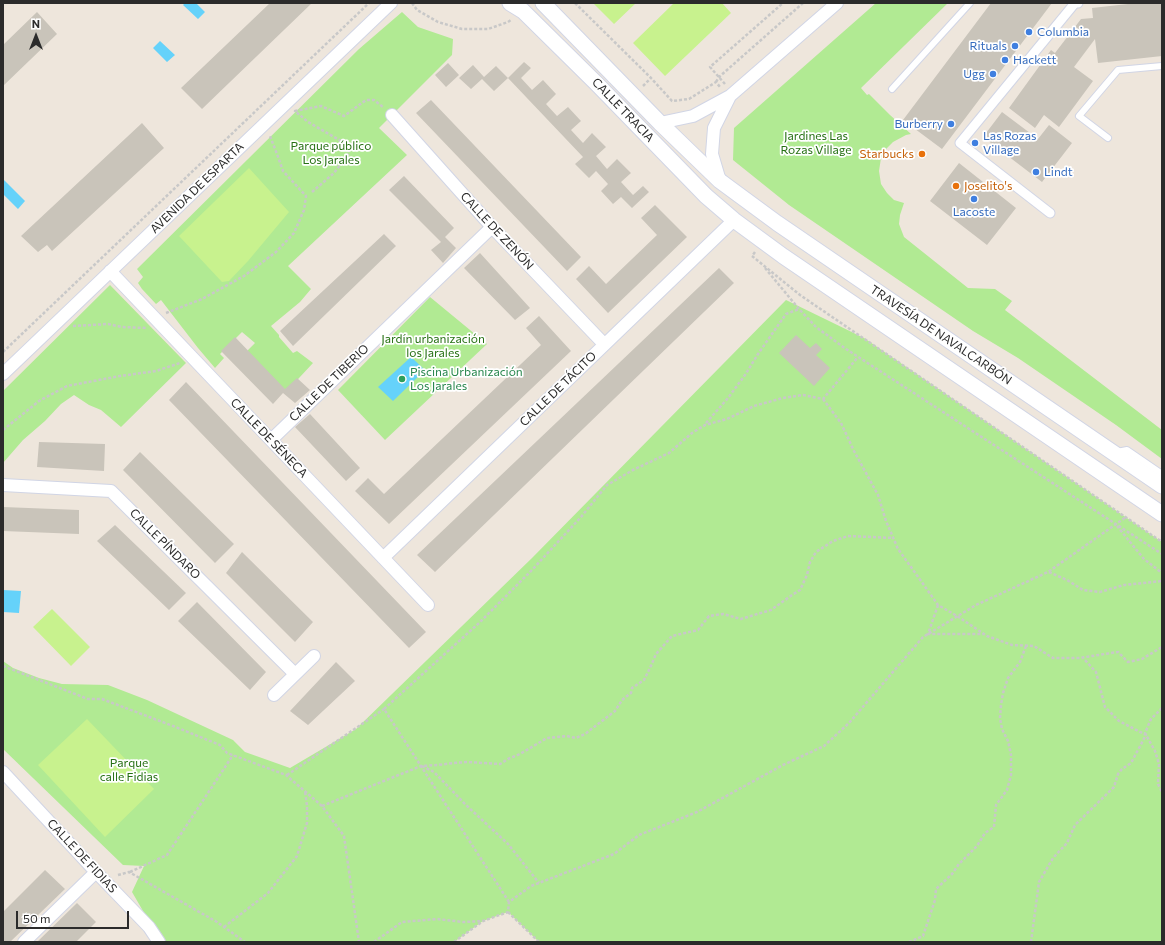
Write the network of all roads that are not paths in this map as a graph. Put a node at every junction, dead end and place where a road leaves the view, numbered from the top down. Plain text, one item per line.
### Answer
1 (391, 3) edge
2 (510, 3) edge
3 (543, 3) edge
4 (837, 3) edge
5 (970, 3) edge
6 (1078, 3) edge
7 (1162, 66) edge
8 (892, 89) dead end
9 (732, 94) junction
10 (392, 115) road end
11 (660, 123) junction
12 (1108, 138) dead end
13 (720, 181) junction
14 (1050, 213) dead end
15 (734, 220) junction
16 (492, 227) junction
17 (110, 271) junction
18 (604, 344) junction
19 (3, 374) edge
20 (271, 440) junction
21 (1113, 452) junction
22 (1162, 474) edge
23 (3, 485) edge
24 (1162, 486) edge
25 (1162, 514) edge
26 (383, 558) junction
27 (428, 605) dead end
28 (314, 656) dead end
29 (296, 674) junction
30 (274, 695) dead end
31 (5, 778) edge
32 (99, 875) junction
33 (24, 942) edge
34 (159, 942) edge

1 - 17 street, AVENIDA DE ESPARTA
2 - 15 street, CALLE TRACIA
3 - 11 street, CALLE TRACIA
4 - 9 street
5 - 8 lane
6 - 14 street
7 - 12 lane
9 - 11 street
9 - 13 street
10 - 16 street, CALLE DE ZENÓN
11 - 13 street, CALLE TRACIA
13 - 21 street, TRAVESÍA DE NAVALCARBÓN
15 - 18 street, CALLE DE TÁCITO
15 - 25 street, TRAVESÍA DE NAVALCARBÓN
16 - 18 street, CALLE DE ZENÓN
16 - 20 street, CALLE DE TIBERIO
17 - 19 street, AVENIDA DE ESPARTA
17 - 20 street, CALLE DE SÉNECA
18 - 26 street, CALLE DE TÁCITO
20 - 26 street, CALLE DE SÉNECA
21 - 22 lane
21 - 24 street, TRAVESÍA DE NAVALCARBÓN
23 - 29 street, CALLE PÍNDARO
26 - 27 street, CALLE DE SÉNECA
28 - 29 street
29 - 30 street
31 - 32 street, CALLE DE FIDIAS
32 - 33 street
32 - 34 street, CALLE DE FIDIAS

